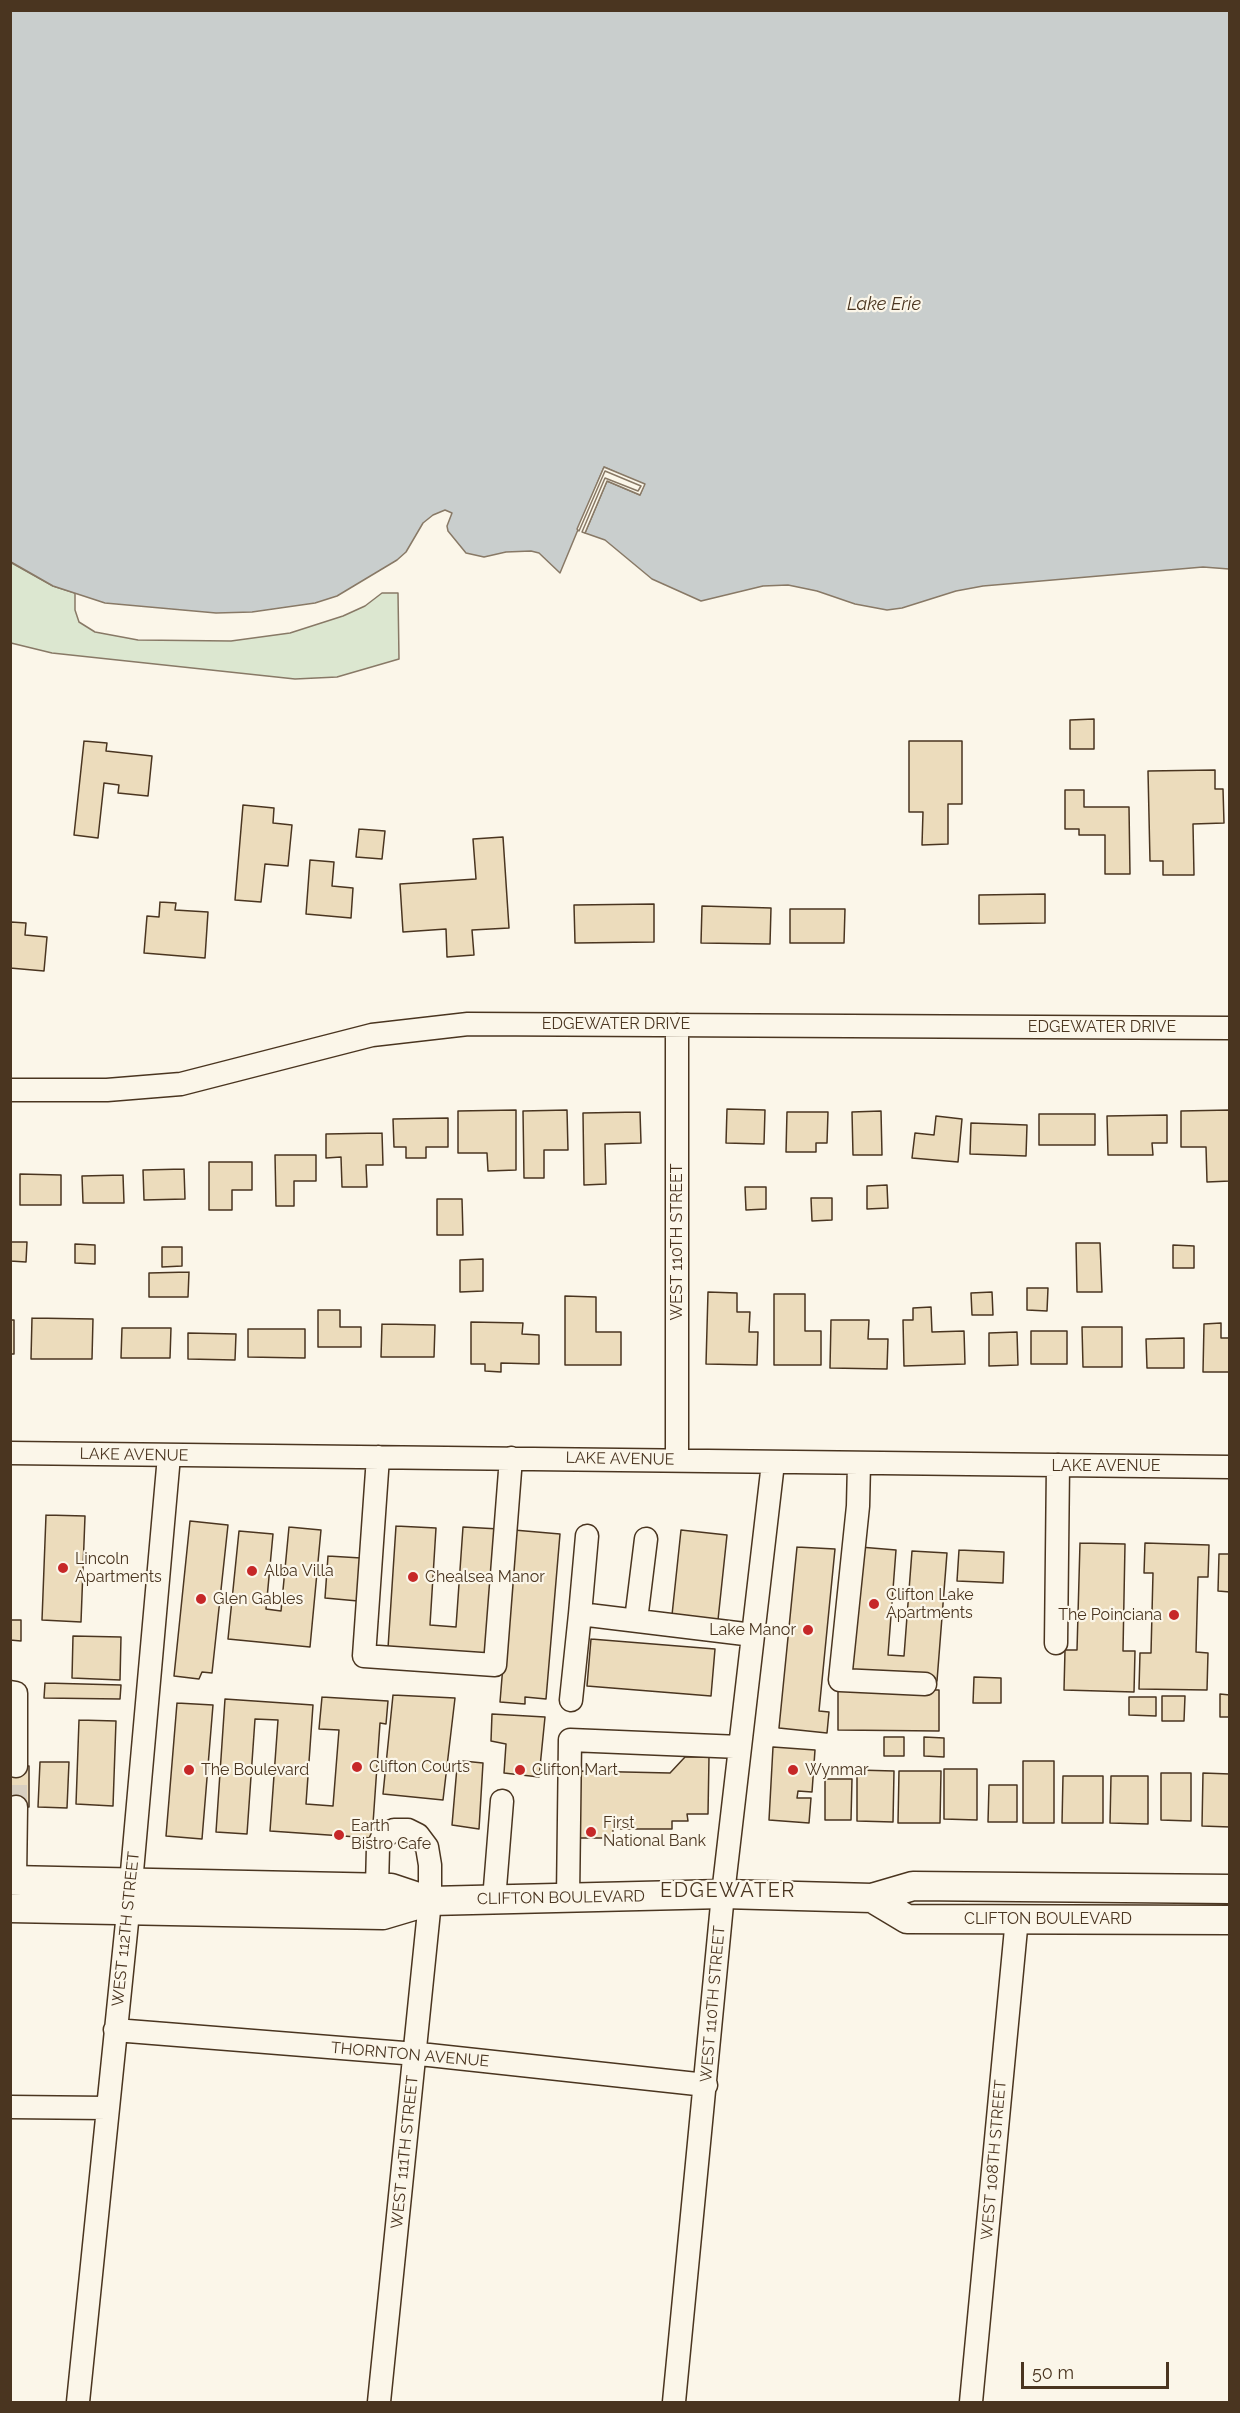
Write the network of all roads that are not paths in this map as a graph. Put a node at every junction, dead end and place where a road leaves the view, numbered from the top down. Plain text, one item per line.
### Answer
1 (677, 1025) junction
2 (1230, 1028) edge
3 (10, 1090) edge
4 (10, 1453) edge
5 (169, 1456) junction
6 (378, 1457) junction
7 (511, 1458) junction
8 (677, 1460) junction
9 (773, 1463) junction
10 (859, 1464) junction
11 (1058, 1465) junction
12 (1230, 1467) edge
13 (587, 1536) dead end
14 (646, 1539) dead end
15 (580, 1614) junction
16 (636, 1620) junction
17 (753, 1635) junction
18 (1056, 1643) dead end
19 (925, 1684) dead end
20 (10, 1692) edge
21 (571, 1700) dead end
22 (740, 1748) junction
23 (16, 1766) dead end
24 (502, 1801) dead end
25 (16, 1807) dead end
26 (377, 1887) junction
27 (12, 1889) edge
28 (1230, 1889) edge
29 (723, 1894) junction
30 (130, 1896) junction
31 (568, 1898) junction
32 (872, 1898) junction
33 (494, 1900) junction
34 (430, 1901) junction
35 (1017, 1918) junction
36 (1230, 1920) edge
37 (115, 2030) junction
38 (415, 2055) junction
39 (706, 2085) junction
40 (10, 2107) edge
41 (107, 2108) junction
42 (78, 2403) edge
43 (379, 2403) edge
44 (675, 2403) edge
45 (971, 2403) edge

1 - 2 street, EDGEWATER DRIVE
1 - 3 street, EDGEWATER DRIVE
1 - 8 street, WEST 110TH STREET
4 - 5 street, LAKE AVENUE
5 - 6 street, LAKE AVENUE
5 - 30 street, WEST 112TH STREET
6 - 7 street, LAKE AVENUE
6 - 7 street
7 - 8 street, LAKE AVENUE
8 - 9 street, LAKE AVENUE
9 - 10 street, LAKE AVENUE
9 - 17 street, WEST 110TH STREET
10 - 11 street, LAKE AVENUE
10 - 19 street
11 - 12 street, LAKE AVENUE
11 - 18 street
13 - 15 street
14 - 16 street
15 - 16 street
15 - 21 street
16 - 17 street
17 - 22 street, WEST 110TH STREET
20 - 23 street
22 - 29 street, WEST 110TH STREET
22 - 31 street
24 - 33 street
25 - 27 street
26 - 30 main road, CLIFTON BOULEVARD
26 - 34 main road, CLIFTON BOULEVARD
26 - 34 street, WEST 111TH STREET
27 - 30 main road, CLIFTON BOULEVARD
28 - 32 main road, CLIFTON BOULEVARD
29 - 31 main road, CLIFTON BOULEVARD
29 - 32 main road, CLIFTON BOULEVARD
29 - 39 street, WEST 110TH STREET
30 - 34 main road, CLIFTON BOULEVARD
30 - 37 street, WEST 112TH STREET
31 - 33 main road, CLIFTON BOULEVARD
32 - 35 main road, CLIFTON BOULEVARD
33 - 34 main road, CLIFTON BOULEVARD
34 - 38 street, WEST 111TH STREET
35 - 36 main road, CLIFTON BOULEVARD
35 - 45 street, WEST 108TH STREET
37 - 38 street, THORNTON AVENUE
37 - 41 street, WEST 112TH STREET
38 - 39 street, THORNTON AVENUE
38 - 43 street, WEST 111TH STREET
39 - 44 street, WEST 110TH STREET
40 - 41 street
41 - 42 street, WEST 112TH STREET

